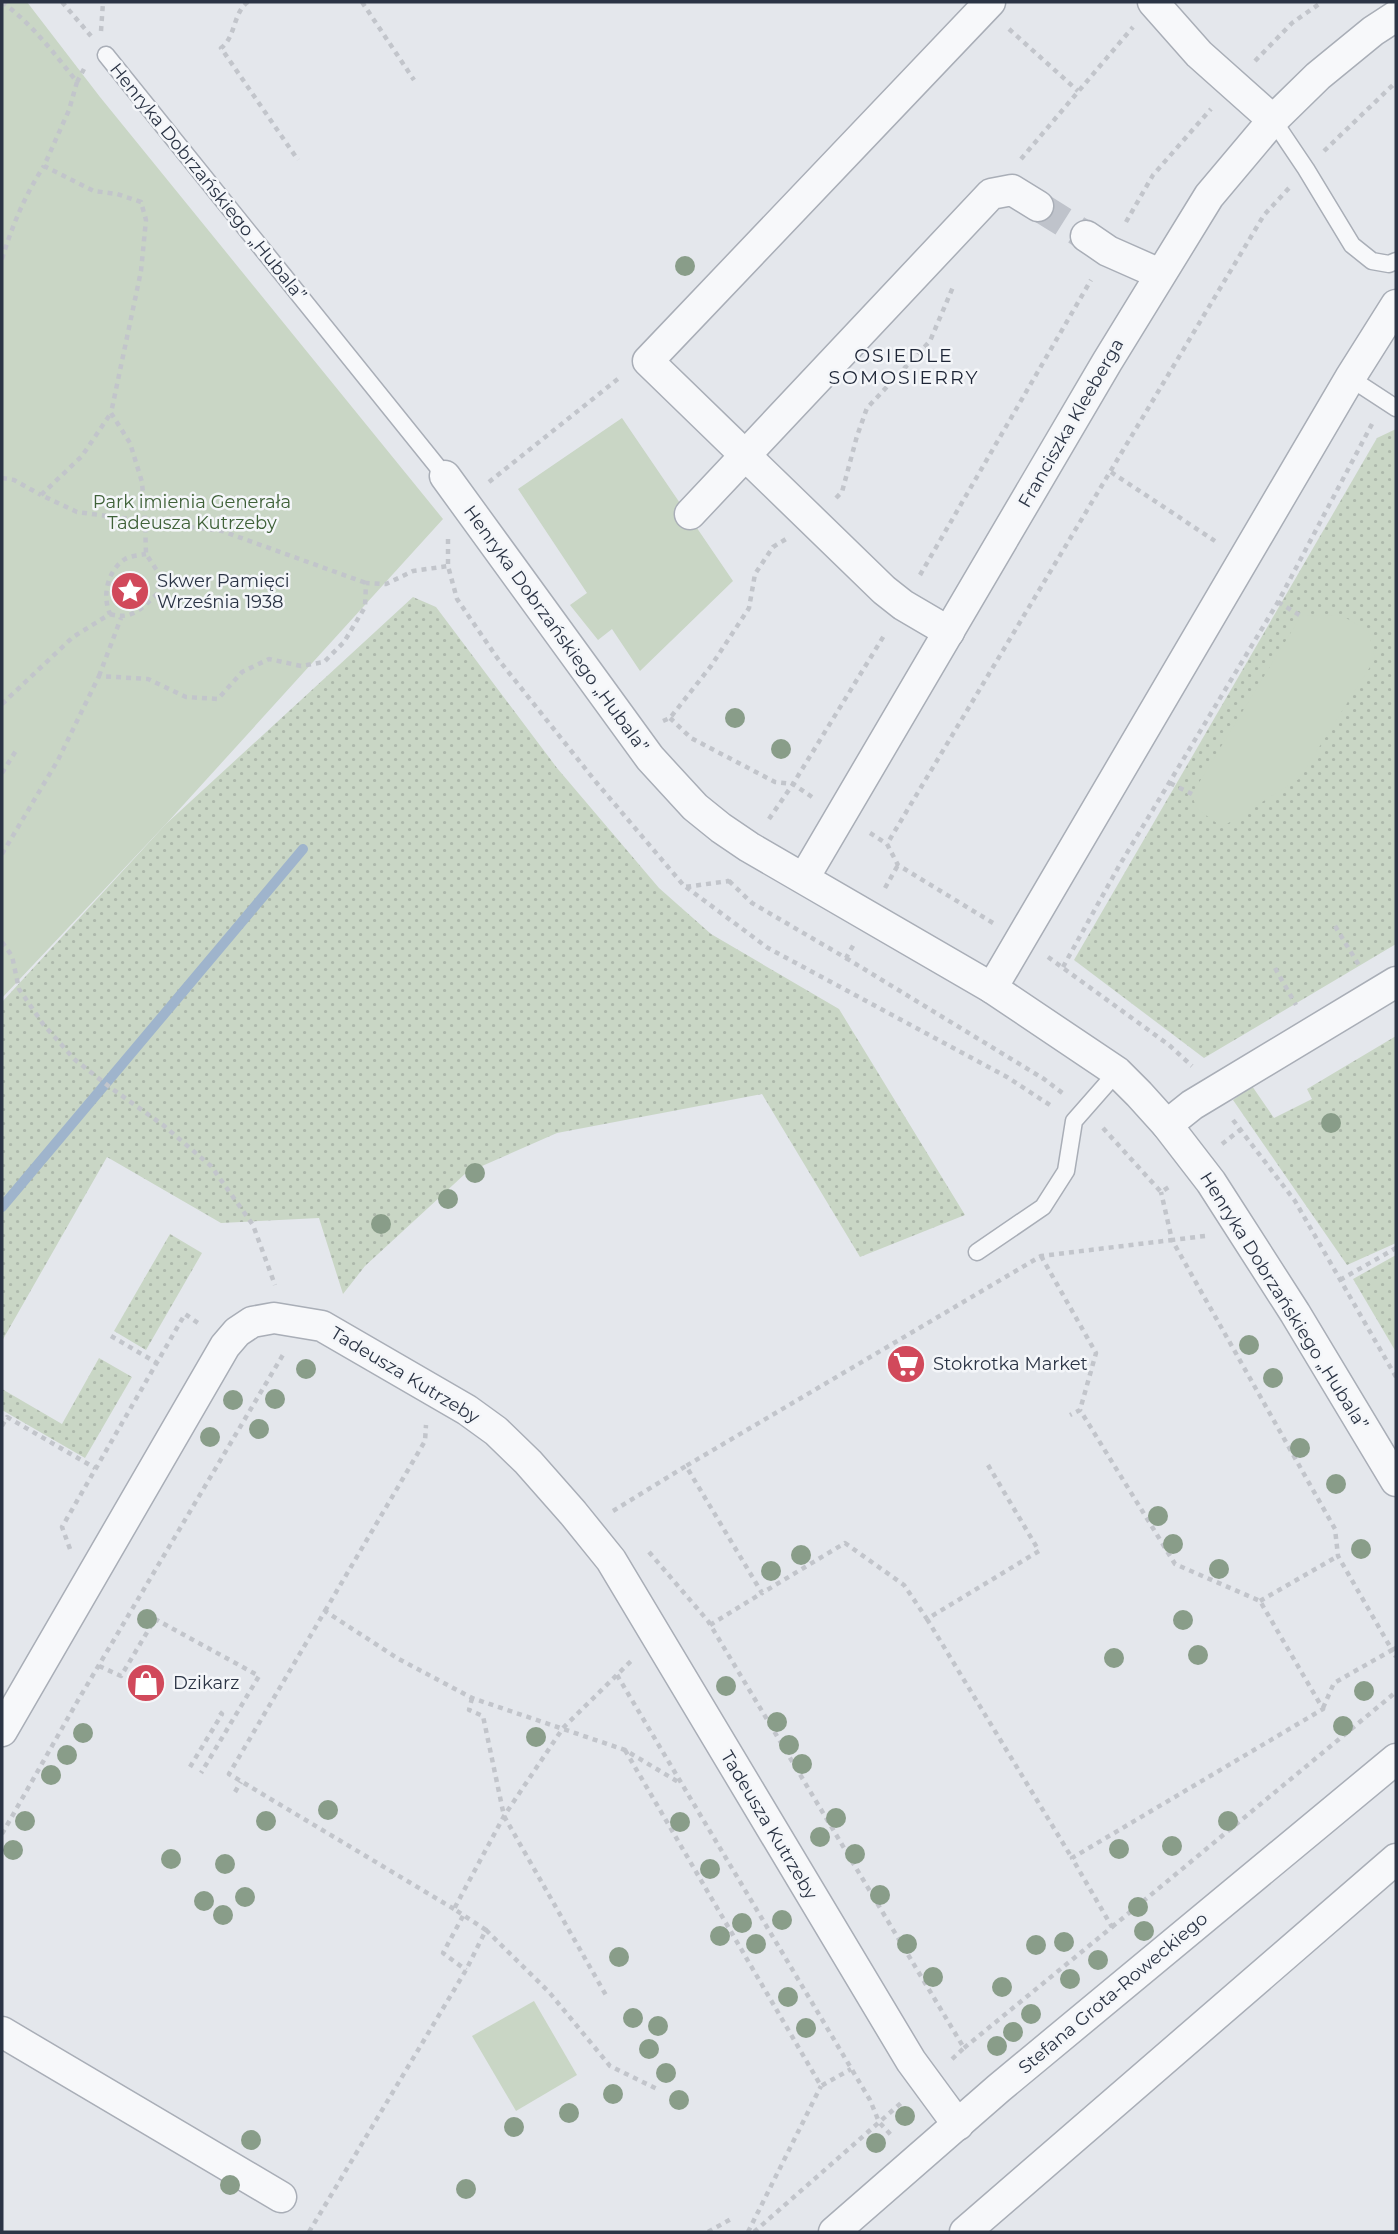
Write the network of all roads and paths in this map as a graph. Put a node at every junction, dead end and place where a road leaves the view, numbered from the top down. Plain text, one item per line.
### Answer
1 (2, 2) edge
2 (62, 2) edge
3 (103, 2) edge
4 (248, 2) edge
5 (362, 2) edge
6 (1153, 2) edge
7 (987, 4) edge
8 (1396, 16) edge
9 (103, 50) junction
10 (414, 80) dead end
11 (77, 82) junction
12 (1396, 82) edge
13 (1078, 92) junction
14 (1273, 120) junction
15 (298, 160) dead end
16 (44, 166) junction
17 (1306, 169) junction
18 (991, 194) junction
19 (1038, 206) tunnel mouth
20 (1086, 236) tunnel mouth
21 (2, 259) edge
22 (1396, 261) edge
23 (1160, 274) junction
24 (954, 283) dead end
25 (1396, 305) edge
26 (648, 361) junction
27 (1350, 378) junction
28 (1391, 404) edge
29 (111, 413) junction
30 (746, 455) junction
31 (445, 476) joint
32 (2, 478) edge
33 (41, 495) junction
34 (464, 503) junction
35 (690, 514) dead end
36 (145, 521) junction
37 (812, 521) junction
38 (146, 554) junction
39 (449, 566) dead end
40 (366, 583) junction
41 (1278, 601) junction
42 (110, 614) junction
43 (1301, 616) dead end
44 (121, 618) junction
45 (949, 632) junction
46 (99, 676) junction
47 (2, 704) edge
48 (670, 718) junction
49 (629, 733) junction
50 (17, 749) dead end
51 (2, 773) edge
52 (1171, 783) junction
53 (793, 784) dead end
54 (1192, 794) dead end
55 (2, 854) edge
56 (804, 878) junction
57 (685, 887) dead end
58 (1335, 926) dead end
59 (2, 942) edge
60 (1031, 946) junction
61 (846, 958) dead end
62 (1063, 967) junction
63 (1275, 968) dead end
64 (1365, 977) dead end
65 (1396, 982) edge
66 (992, 988) junction
67 (1302, 1015) dead end
68 (1117, 1072) junction
69 (1212, 1092) junction
70 (1078, 1115) junction
71 (1167, 1125) junction
72 (1240, 1130) junction
73 (1198, 1164) junction
74 (1161, 1192) junction
75 (1243, 1231) junction
76 (1172, 1240) junction
77 (1396, 1248) edge
78 (977, 1252) dead end
79 (1041, 1256) junction
80 (1340, 1280) junction
81 (211, 1320) dead end
82 (295, 1320) junction
83 (111, 1336) dead end
84 (157, 1363) junction
85 (1396, 1377) edge
86 (1080, 1410) junction
87 (1070, 1415) dead end
88 (422, 1418) dead end
89 (2, 1426) edge
90 (988, 1465) dead end
91 (686, 1466) junction
92 (95, 1468) junction
93 (1396, 1480) edge
94 (604, 1502) dead end
95 (644, 1547) dead end
96 (71, 1551) dead end
97 (1338, 1556) junction
98 (761, 1593) junction
99 (1260, 1601) junction
100 (325, 1611) junction
101 (928, 1619) junction
102 (710, 1625) junction
103 (657, 1636) junction
104 (1394, 1649) edge
105 (1396, 1657) edge
106 (99, 1665) junction
107 (617, 1675) junction
108 (1396, 1692) edge
109 (472, 1698) junction
110 (1323, 1709) junction
111 (217, 1710) dead end
112 (563, 1728) junction
113 (2, 1731) edge
114 (625, 1749) junction
115 (1396, 1759) edge
116 (190, 1767) dead end
117 (201, 1773) dead end
118 (242, 1782) junction
119 (680, 1783) junction
120 (235, 1793) dead end
121 (504, 1816) junction
122 (2, 1834) edge
123 (1072, 1858) junction
124 (1396, 1859) edge
125 (454, 1909) junction
126 (463, 1916) junction
127 (1112, 1927) junction
128 (486, 1930) junction
129 (466, 1970) junction
130 (607, 1997) dead end
131 (2, 2032) edge
132 (964, 2049) junction
133 (851, 2069) junction
134 (925, 2082) junction
135 (821, 2086) junction
136 (657, 2089) dead end
137 (879, 2122) junction
138 (958, 2125) junction
139 (281, 2197) dead end
140 (731, 2219) dead end
141 (309, 2232) edge
142 (708, 2232) edge
143 (748, 2232) edge
144 (754, 2232) edge
145 (834, 2232) edge
146 (965, 2232) edge

1 - 11 path
2 - 9 path, Henryka Dobrzańskiego „Hubala”
3 - 9 path
4 - 15 path
5 - 10 path
6 - 13 path
6 - 14 street
7 - 13 path
7 - 26 street
8 - 14 street, Franciszka Kleeberga
9 - 11 path
9 - 31 lane, Henryka Dobrzańskiego „Hubala”
11 - 16 path
12 - 17 path
13 - 18 path
14 - 17 lane
14 - 23 street, Franciszka Kleeberga
16 - 21 path
16 - 29 path
17 - 22 lane
17 - 60 path
18 - 19 street
18 - 30 street
20 - 23 street
23 - 45 street, Franciszka Kleeberga
24 - 37 path
25 - 27 street
26 - 30 street
26 - 34 path
27 - 28 lane
27 - 60 street
28 - 41 path
29 - 33 path
29 - 36 path
30 - 35 street
30 - 37 street
31 - 34 street, Henryka Dobrzańskiego „Hubala”
32 - 33 path
33 - 36 path
34 - 49 street, Henryka Dobrzańskiego „Hubala”
36 - 38 path
36 - 40 path
37 - 45 street
37 - 48 path
38 - 42 path
38 - 44 path
39 - 40 path
40 - 46 path
41 - 43 path
41 - 52 path
42 - 44 path
42 - 47 path
44 - 46 path
45 - 56 street, Franciszka Kleeberga
46 - 55 path
48 - 49 path
48 - 53 path
49 - 56 street, Henryka Dobrzańskiego „Hubala”
50 - 51 path
52 - 54 path
52 - 62 path
56 - 66 street, Henryka Dobrzańskiego „Hubala”
57 - 70 path
58 - 64 path
59 - 82 path
60 - 62 path
60 - 66 street
61 - 70 path
62 - 69 path
63 - 67 path
65 - 69 street
66 - 68 street, Henryka Dobrzańskiego „Hubala”
68 - 70 lane
68 - 71 street, Henryka Dobrzańskiego „Hubala”
69 - 71 street
69 - 72 path
70 - 74 path
70 - 78 lane
71 - 73 street, Henryka Dobrzańskiego „Hubala”
72 - 73 path
72 - 80 path
73 - 74 path
73 - 75 street, Henryka Dobrzańskiego „Hubala”
74 - 76 path
75 - 76 path
75 - 93 street, Henryka Dobrzańskiego „Hubala”
76 - 79 path
76 - 97 path
77 - 80 path
79 - 86 path
79 - 91 path
80 - 85 path
81 - 84 path
82 - 103 street, Tadeusza Kutrzeby
82 - 106 path
82 - 113 street, Tadeusza Kutrzeby
83 - 84 path
84 - 92 path
86 - 87 path
86 - 99 path
88 - 100 path
89 - 92 path
90 - 101 path
91 - 94 path
91 - 98 path
92 - 96 path
95 - 102 path
97 - 99 path
97 - 104 path
98 - 101 path
98 - 102 path
99 - 110 path
100 - 109 path
100 - 118 path
101 - 123 path
102 - 132 path
103 - 107 path
103 - 134 street, Tadeusza Kutrzeby
104 - 105 path
104 - 110 path
106 - 117 path
106 - 122 path
107 - 112 path
107 - 119 path
108 - 127 path
109 - 112 path
109 - 121 path
110 - 123 path
111 - 116 path
112 - 114 path
112 - 121 path
114 - 119 path
114 - 135 path
115 - 138 street, Stefana Grota-Roweckiego
118 - 120 path
118 - 125 path
119 - 133 path
121 - 125 path
121 - 130 path
123 - 127 path
124 - 146 street
125 - 126 path
126 - 128 path
126 - 129 path
127 - 132 path
128 - 129 path
128 - 136 path
129 - 141 path
131 - 139 street
132 - 134 path
133 - 135 path
133 - 137 path
134 - 137 path
134 - 138 street, Tadeusza Kutrzeby
135 - 143 path
137 - 144 path
138 - 145 street, Stefana Grota-Roweckiego
140 - 142 path

